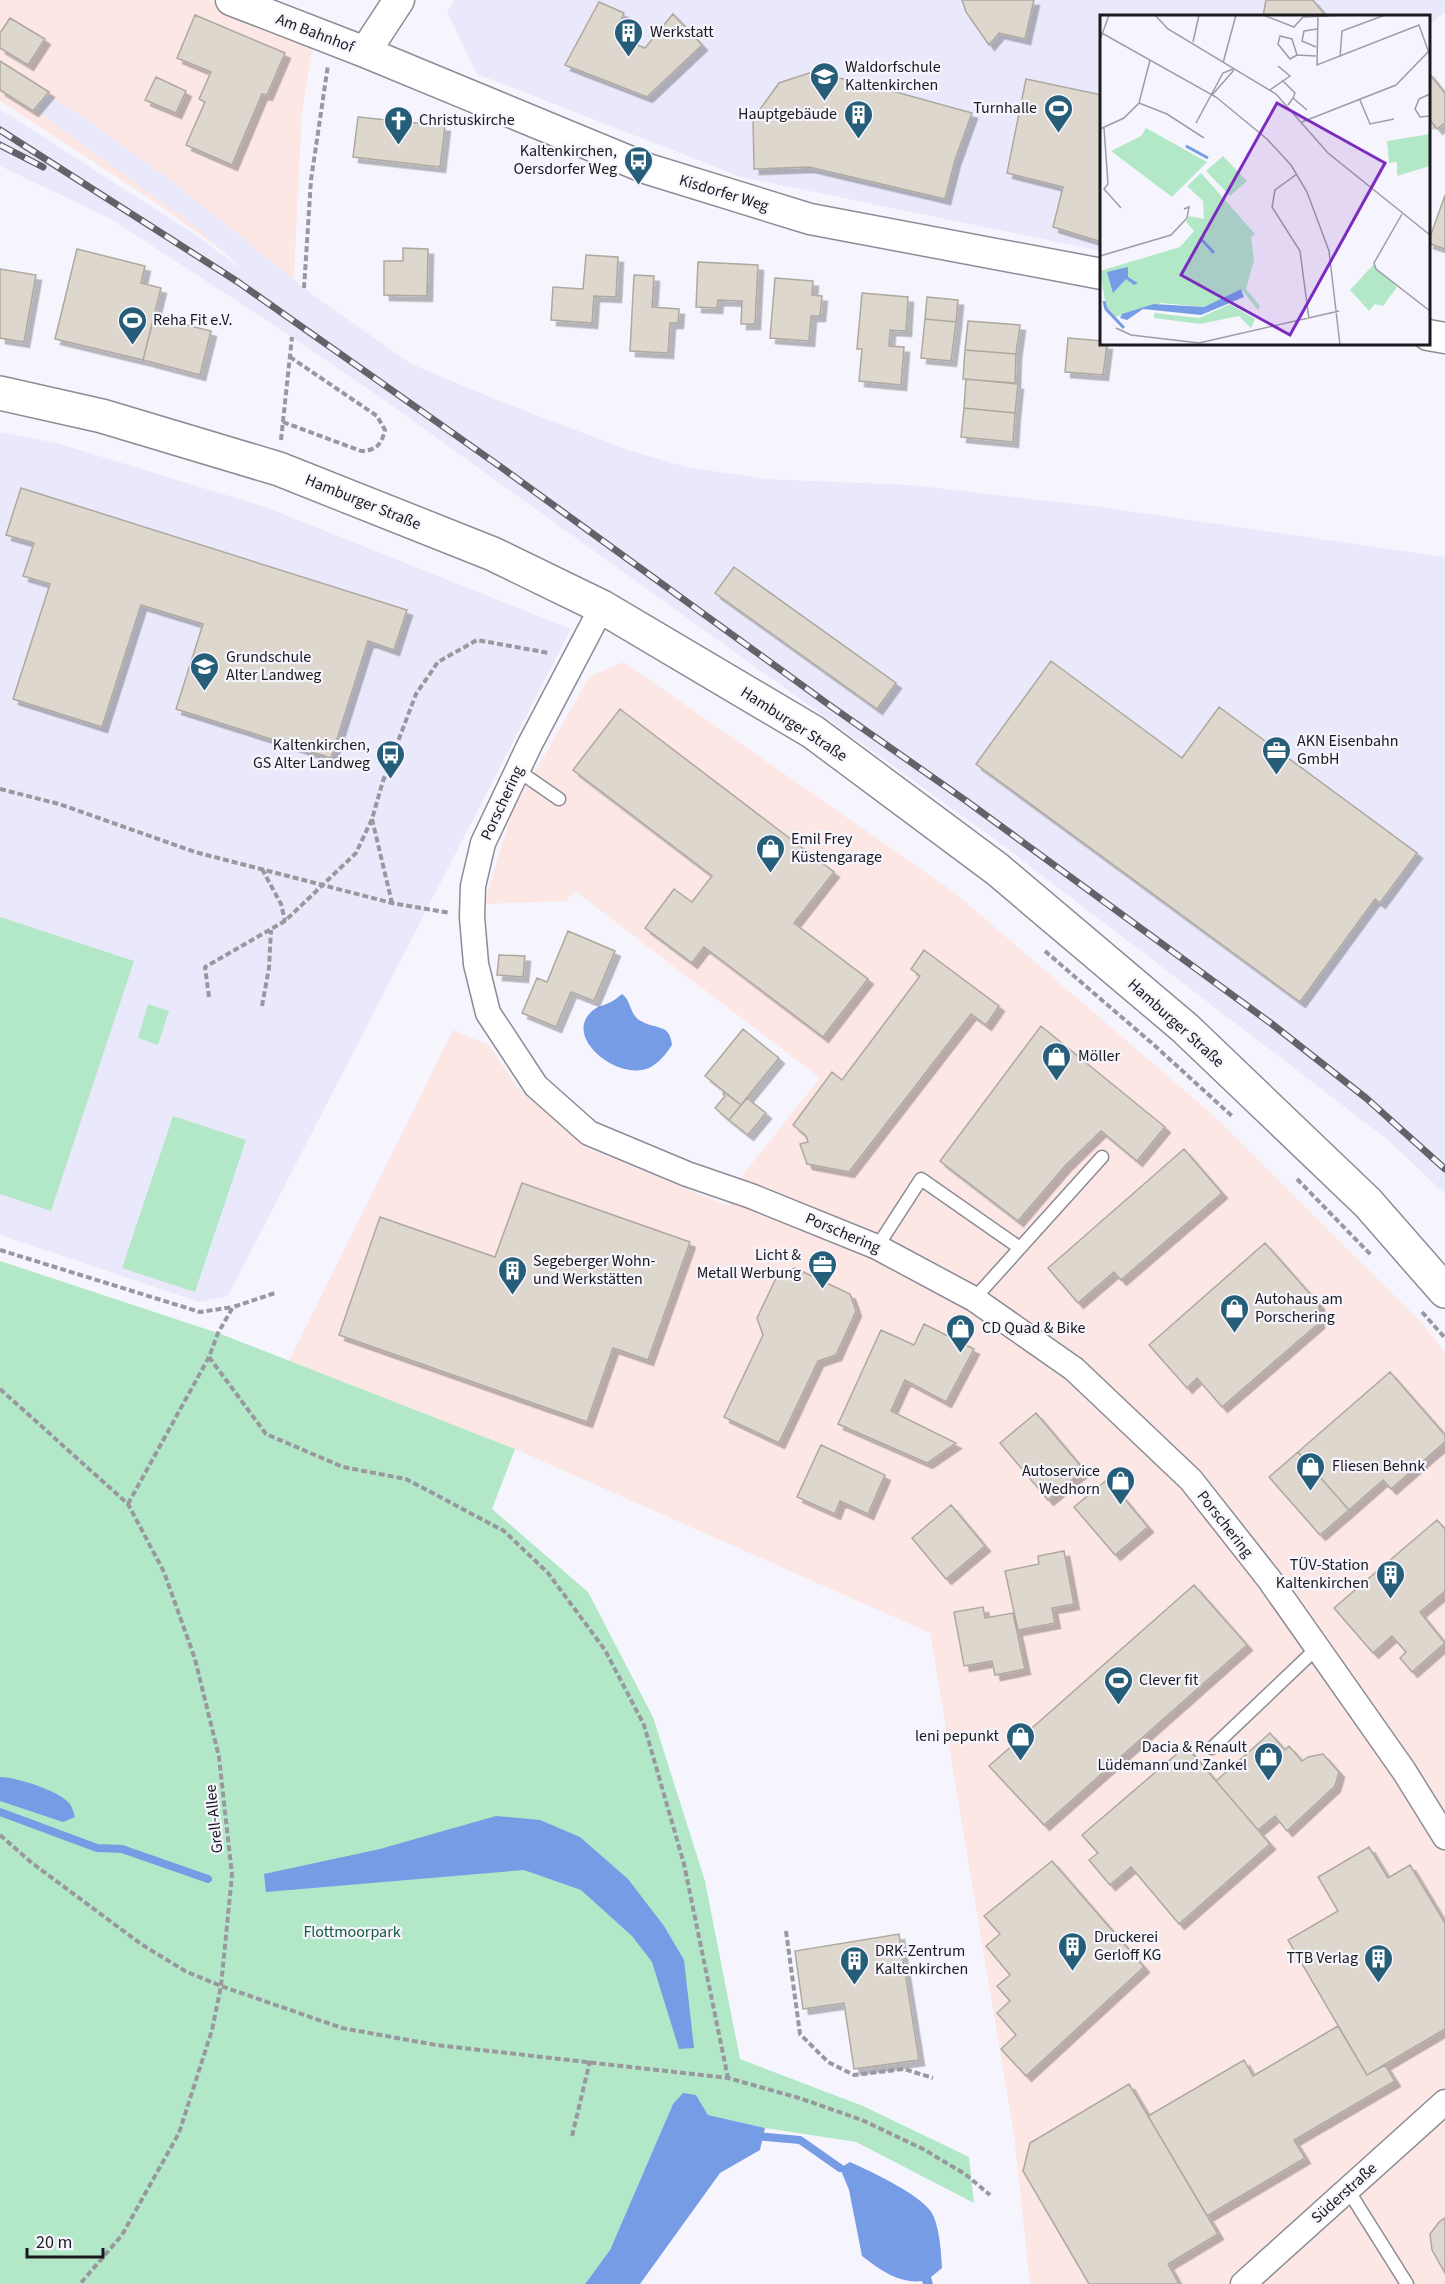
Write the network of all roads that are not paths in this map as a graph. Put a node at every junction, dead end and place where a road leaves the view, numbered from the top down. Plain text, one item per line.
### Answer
1 (231, 0) edge
2 (399, 0) edge
3 (366, 51) junction
4 (1100, 274) edge
5 (1430, 335) edge
6 (1445, 338) edge
7 (0, 393) edge
8 (602, 607) junction
9 (517, 770) junction
10 (559, 799) dead end
11 (1102, 1158) dead end
12 (877, 1247) junction
13 (1020, 1248) junction
14 (1445, 1291) edge
15 (974, 1299) junction
16 (1317, 1648) junction
17 (1212, 1748) dead end
18 (1445, 1837) edge
19 (1445, 2102) edge
20 (1348, 2190) junction
21 (1243, 2284) edge
22 (1407, 2284) edge

1 - 3 street, Am Bahnhof
2 - 3 street
3 - 4 street, Kisdorfer Weg
5 - 6 street
7 - 8 main road, Hamburger Straße
8 - 9 street, Porschering
8 - 14 main road, Hamburger Straße
9 - 10 lane
9 - 12 street, Porschering
11 - 13 lane
12 - 13 lane
12 - 15 street, Porschering
13 - 15 lane
15 - 16 street, Porschering
16 - 17 lane
16 - 18 street, Porschering
19 - 20 street, Süderstraße
20 - 21 street, Süderstraße
20 - 22 lane

